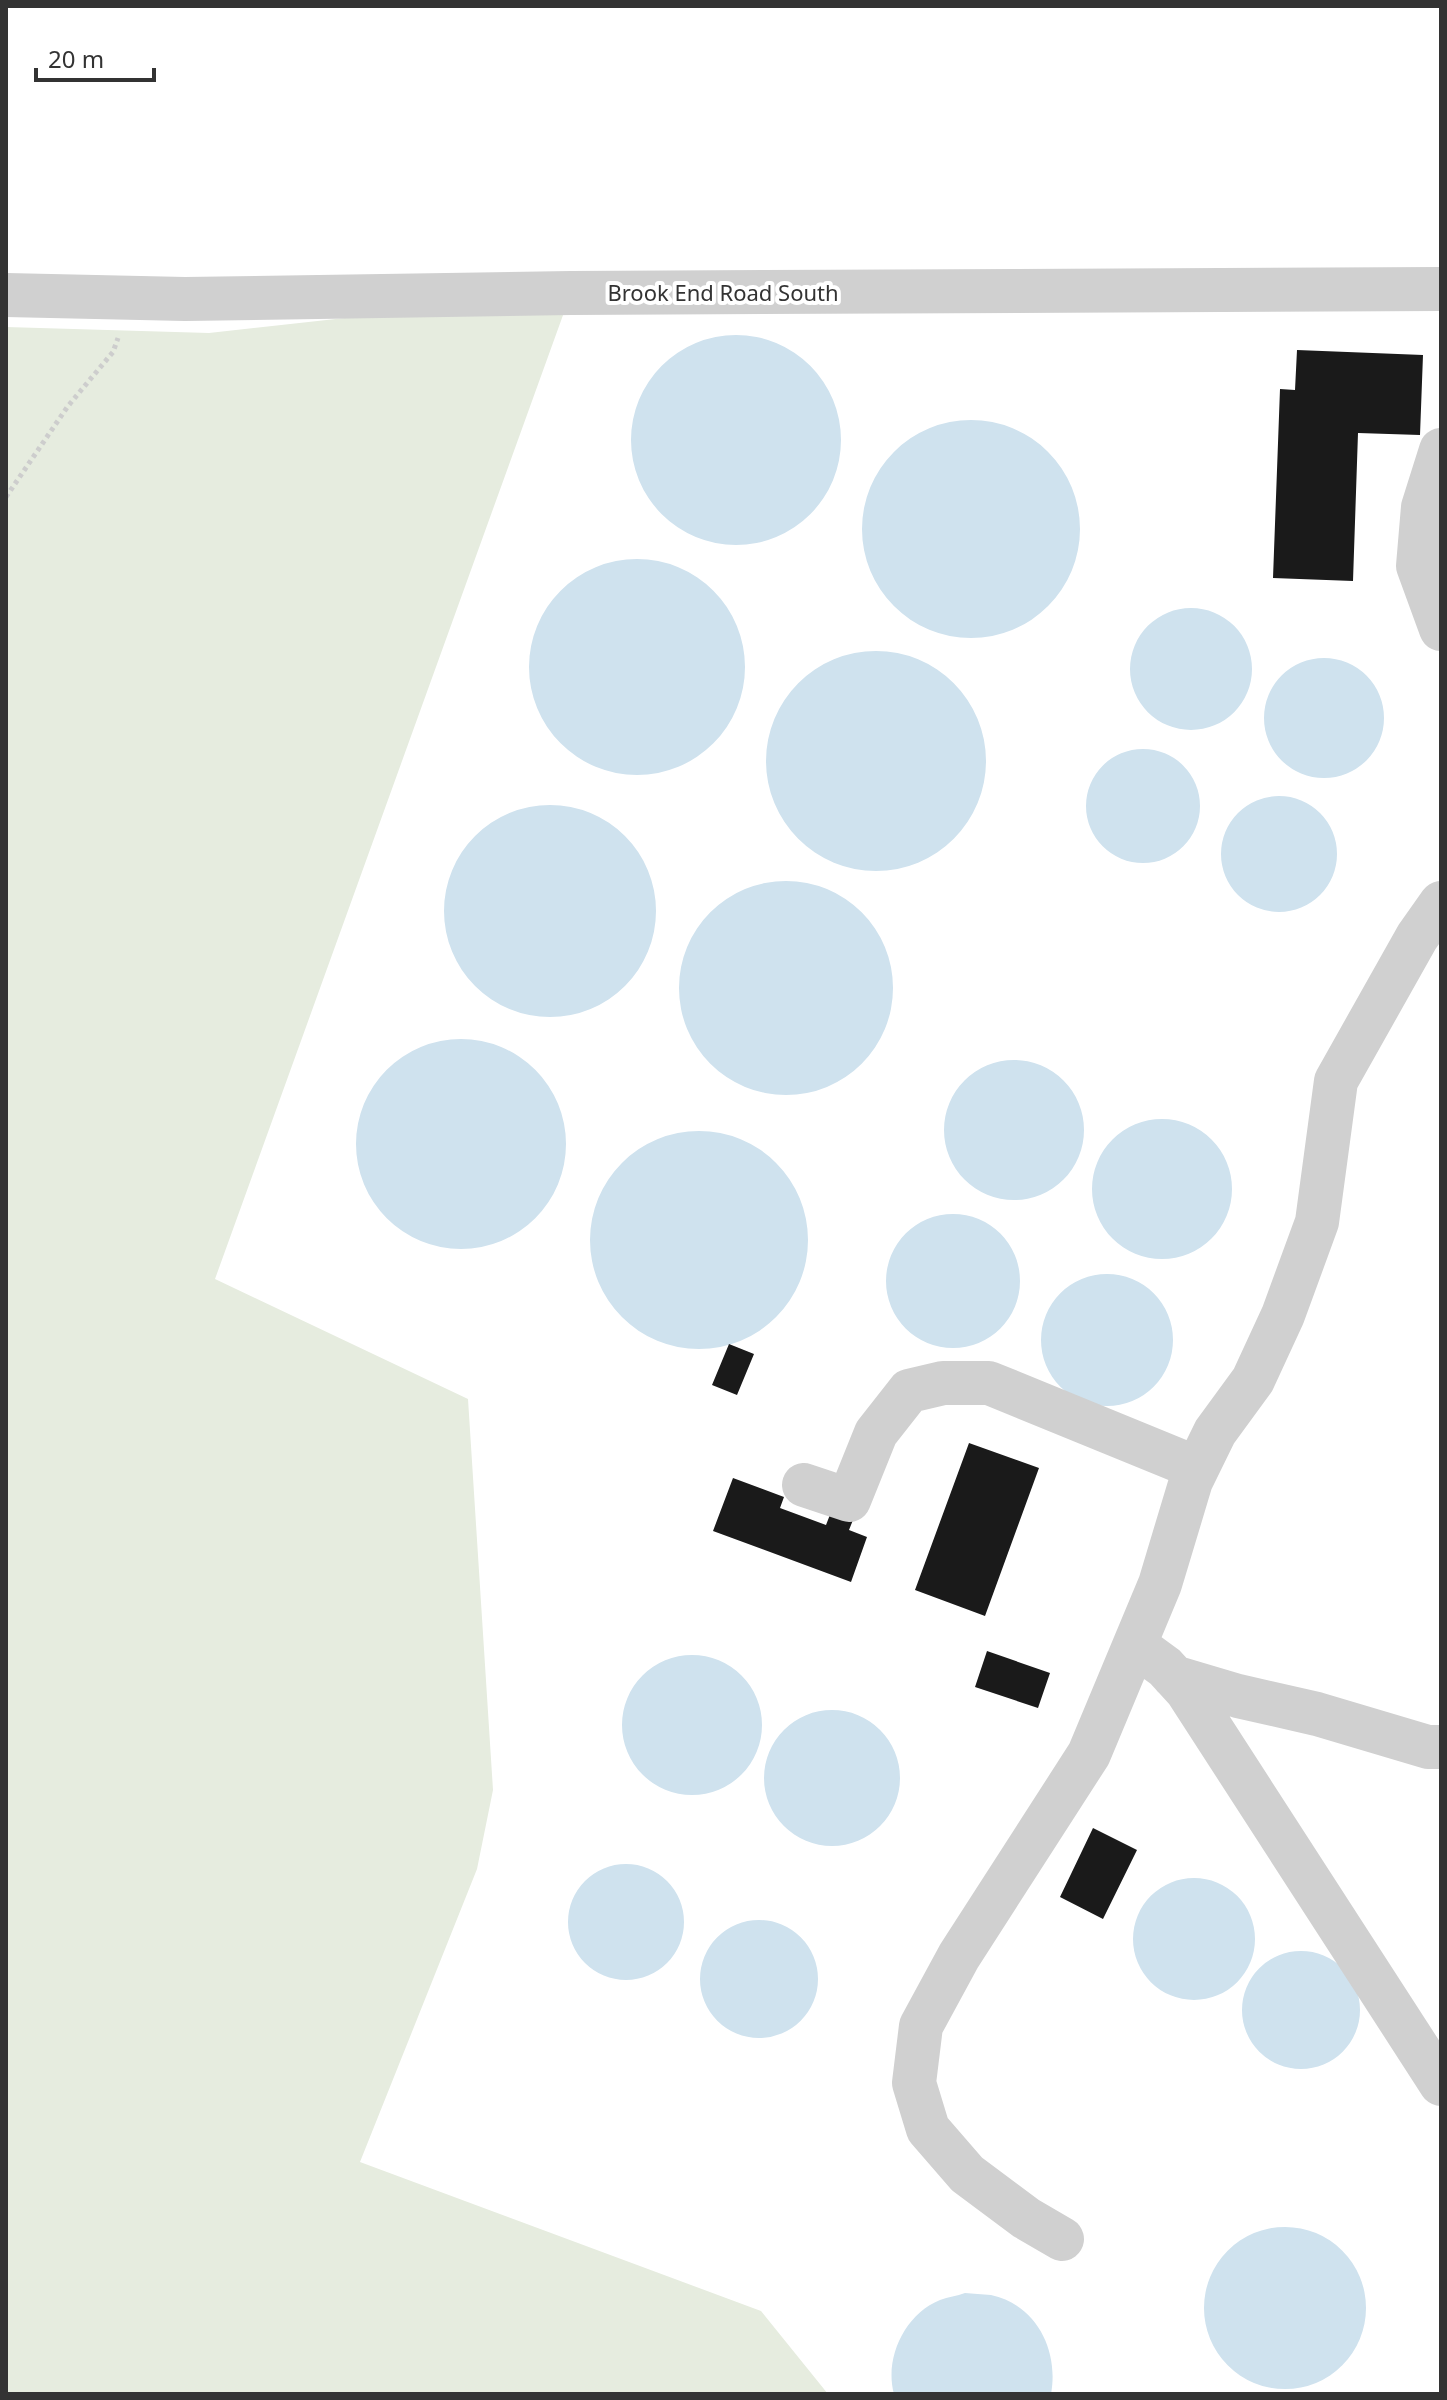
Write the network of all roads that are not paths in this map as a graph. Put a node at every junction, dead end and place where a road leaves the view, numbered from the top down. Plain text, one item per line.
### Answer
1 (1441, 289) edge
2 (6, 295) edge
3 (1441, 450) edge
4 (1441, 629) edge
5 (1441, 903) edge
6 (1197, 1468) junction
7 (804, 1485) dead end
8 (1135, 1645) junction
9 (1174, 1677) junction
10 (1441, 1747) edge
11 (1441, 2084) edge
12 (1062, 2239) dead end

1 - 2 street, Brook End Road South
3 - 4 street
5 - 6 street
6 - 7 street
6 - 8 street
8 - 9 street
8 - 12 street
9 - 10 street
9 - 11 street

